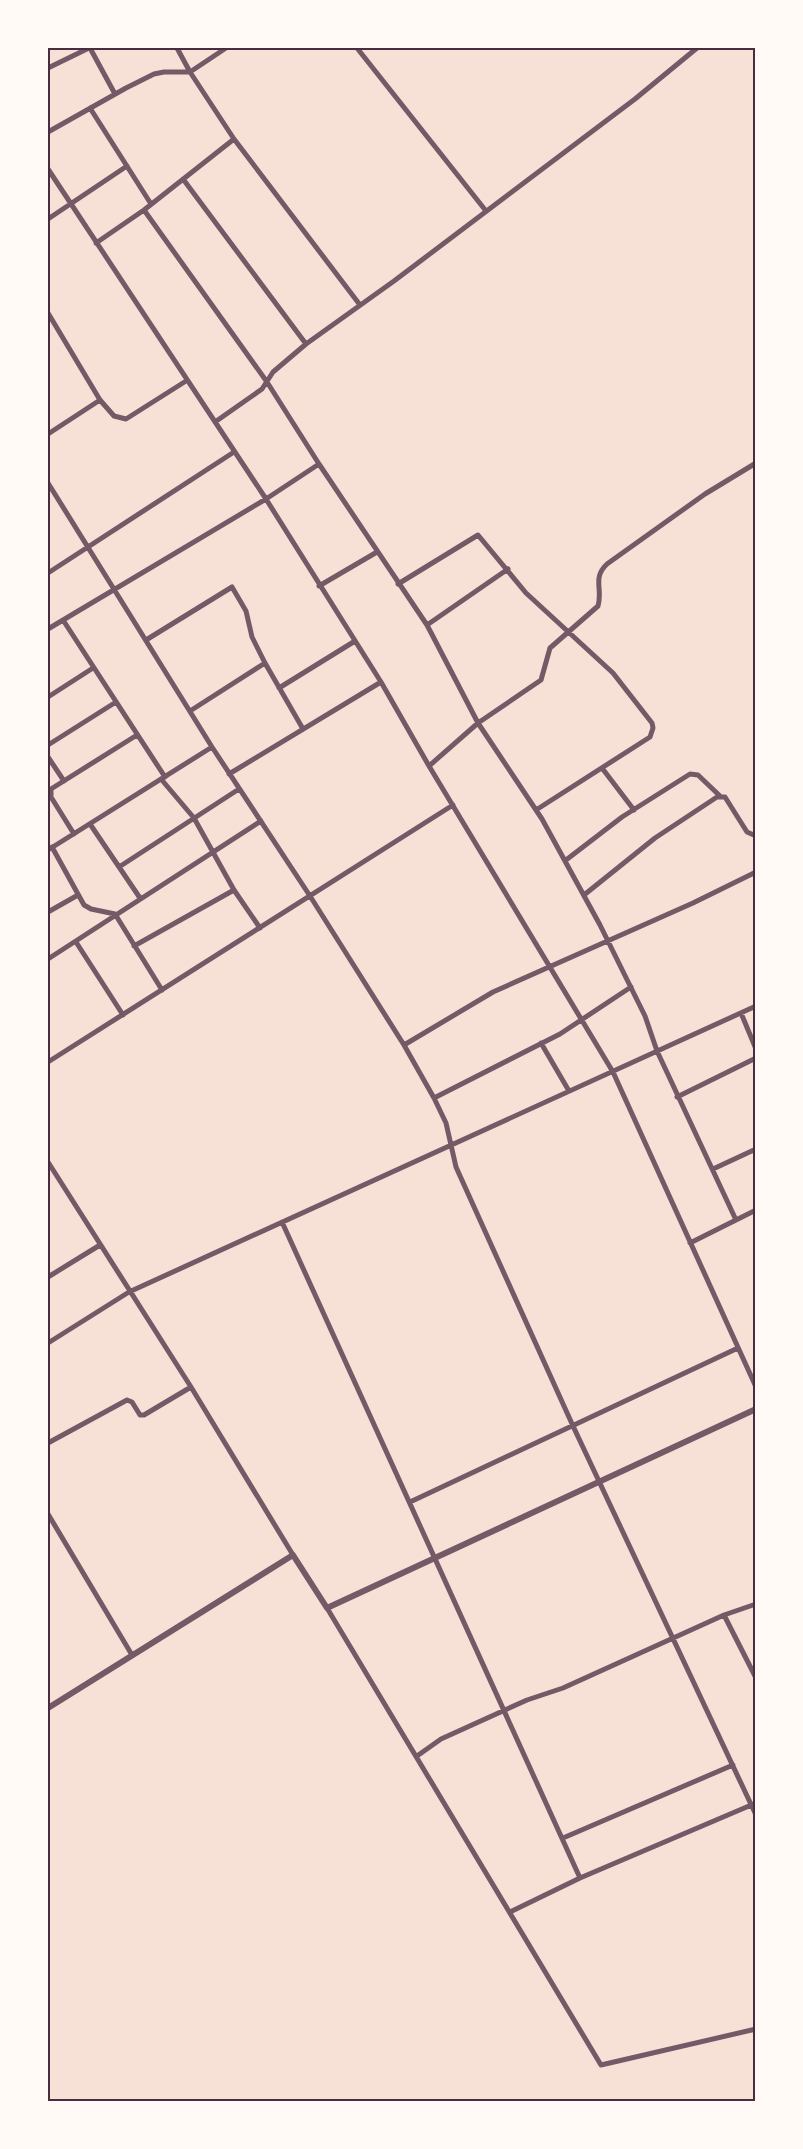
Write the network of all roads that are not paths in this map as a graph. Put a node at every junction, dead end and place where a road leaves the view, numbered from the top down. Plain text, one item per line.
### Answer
1 (90, 48) edge
2 (177, 48) edge
3 (226, 48) edge
4 (357, 48) edge
5 (697, 48) edge
6 (48, 68) edge
7 (190, 72) junction
8 (115, 94) junction
9 (90, 108) junction
10 (48, 132) edge
11 (234, 139) junction
12 (127, 166) junction
13 (48, 169) edge
14 (183, 179) junction
15 (71, 204) junction
16 (151, 204) junction
17 (144, 210) junction
18 (486, 211) junction
19 (48, 219) edge
20 (96, 243) junction
21 (360, 305) junction
22 (48, 313) edge
23 (306, 344) junction
24 (186, 381) junction
25 (267, 382) junction
26 (100, 400) junction
27 (215, 422) junction
28 (48, 434) edge
29 (234, 452) junction
30 (756, 463) edge
31 (319, 464) junction
32 (48, 483) edge
33 (266, 499) junction
34 (88, 547) junction
35 (377, 552) junction
36 (508, 569) junction
37 (48, 573) edge
38 (398, 584) junction
39 (319, 586) junction
40 (113, 588) junction
41 (62, 620) junction
42 (427, 625) junction
43 (48, 629) edge
44 (568, 633) junction
45 (146, 640) junction
46 (355, 641) junction
47 (265, 663) junction
48 (94, 668) junction
49 (381, 682) junction
50 (279, 688) junction
51 (48, 697) edge
52 (116, 702) junction
53 (190, 711) junction
54 (478, 723) junction
55 (303, 729) junction
56 (137, 735) junction
57 (48, 745) edge
58 (212, 748) junction
59 (48, 757) edge
60 (430, 766) junction
61 (602, 768) junction
62 (230, 774) junction
63 (163, 778) junction
64 (64, 781) junction
65 (240, 789) junction
66 (720, 796) junction
67 (454, 805) junction
68 (536, 810) junction
69 (634, 810) junction
70 (194, 818) junction
71 (261, 821) junction
72 (90, 824) junction
73 (74, 834) junction
74 (756, 836) edge
75 (50, 849) edge
76 (214, 852) junction
77 (566, 860) junction
78 (119, 867) junction
79 (756, 872) edge
80 (234, 890) junction
81 (78, 894) junction
82 (584, 895) junction
83 (310, 896) junction
84 (140, 898) junction
85 (48, 912) edge
86 (115, 914) junction
87 (260, 928) junction
88 (76, 942) junction
89 (608, 942) junction
90 (134, 946) junction
91 (48, 959) edge
92 (549, 967) junction
93 (631, 987) junction
94 (162, 990) junction
95 (756, 1006) edge
96 (741, 1013) junction
97 (123, 1015) junction
98 (580, 1020) junction
99 (541, 1043) junction
100 (404, 1046) junction
101 (756, 1049) edge
102 (657, 1051) junction
103 (756, 1058) edge
104 (48, 1061) edge
105 (613, 1072) junction
106 (569, 1091) junction
107 (677, 1097) junction
108 (434, 1098) junction
109 (450, 1144) junction
110 (756, 1149) edge
111 (48, 1162) edge
112 (713, 1168) junction
113 (756, 1210) edge
114 (736, 1220) junction
115 (282, 1222) junction
116 (690, 1243) junction
117 (100, 1245) junction
118 (48, 1277) edge
119 (129, 1292) junction
120 (48, 1343) edge
121 (738, 1348) junction
122 (192, 1387) junction
123 (756, 1387) edge
124 (756, 1409) edge
125 (573, 1426) junction
126 (48, 1443) edge
127 (600, 1482) junction
128 (410, 1502) junction
129 (48, 1514) edge
130 (293, 1555) junction
131 (436, 1558) junction
132 (756, 1604) edge
133 (327, 1608) junction
134 (724, 1615) junction
135 (673, 1638) junction
136 (132, 1655) junction
137 (756, 1678) edge
138 (48, 1708) edge
139 (504, 1712) junction
140 (417, 1756) junction
141 (734, 1765) junction
142 (753, 1804) edge
143 (756, 1815) edge
144 (563, 1838) junction
145 (580, 1878) junction
146 (510, 1912) junction
147 (756, 2029) edge

1 - 6 street
1 - 8 street
2 - 7 street
3 - 7 street
4 - 18 street
5 - 18 street
7 - 8 street
7 - 11 street
8 - 9 street
9 - 10 street
9 - 12 street
11 - 14 street
11 - 21 street
12 - 15 street
12 - 16 street
13 - 15 street
14 - 16 street
14 - 23 street
15 - 19 street
15 - 20 street
16 - 17 street
17 - 20 street
17 - 25 street
18 - 21 street
20 - 24 street
21 - 23 street
22 - 26 street
23 - 25 street
24 - 26 street
24 - 27 street
25 - 27 street
25 - 31 street
26 - 28 street
27 - 29 street
29 - 33 street
29 - 34 street
30 - 44 street
31 - 33 street
31 - 35 street
32 - 34 street
33 - 39 street
33 - 40 street
34 - 37 street
34 - 40 street
35 - 38 street
35 - 39 street
36 - 38 street
36 - 42 street
36 - 44 street
38 - 42 street
39 - 46 street
40 - 41 street
40 - 45 street
41 - 43 street
41 - 48 street
42 - 54 street
44 - 54 street
44 - 61 street
45 - 47 street
45 - 53 street
46 - 49 street
46 - 50 street
47 - 50 street
47 - 53 street
48 - 51 street
48 - 52 street
49 - 55 street
49 - 60 street
50 - 55 street
52 - 56 street
52 - 57 street
53 - 58 street
54 - 60 street
54 - 68 street
55 - 62 street
56 - 63 street
56 - 64 street
58 - 62 street
58 - 63 street
59 - 64 street
60 - 67 street
61 - 68 street
61 - 69 street
62 - 65 street
63 - 70 street
63 - 72 street
64 - 73 street
65 - 70 street
65 - 71 street
66 - 69 street
66 - 74 street
66 - 82 street
67 - 83 street
67 - 92 street
68 - 77 street
69 - 77 street
70 - 76 street
70 - 78 street
71 - 76 street
71 - 83 street
72 - 73 street
72 - 78 street
73 - 75 street
75 - 81 street
76 - 80 street
76 - 84 street
77 - 82 street
78 - 84 street
79 - 89 street
80 - 87 street
80 - 90 street
81 - 85 street
81 - 86 street
82 - 89 street
83 - 87 street
83 - 100 street
84 - 86 street
86 - 88 street
86 - 90 street
87 - 94 street
88 - 91 street
88 - 97 street
89 - 92 street
89 - 93 street
90 - 94 street
92 - 98 street
92 - 100 street
93 - 98 street
93 - 102 street
94 - 97 street
95 - 96 street
96 - 101 street
96 - 102 street
97 - 104 street
98 - 99 street
98 - 105 street
99 - 106 street
99 - 108 street
100 - 108 street
102 - 105 street
102 - 107 street
103 - 107 street
105 - 106 street
105 - 116 street
106 - 109 street
107 - 112 street
108 - 109 street
109 - 115 street
109 - 125 street
110 - 112 street
111 - 117 street
112 - 114 street
113 - 114 street
114 - 116 street
115 - 119 street
115 - 128 street
116 - 121 street
117 - 118 street
117 - 119 street
119 - 120 street
119 - 122 street
121 - 123 street
121 - 125 street
122 - 126 street
122 - 130 street
124 - 127 street
125 - 127 street
125 - 128 street
127 - 131 street
127 - 135 street
128 - 131 street
129 - 136 street
130 - 133 street
130 - 136 street
131 - 133 street
131 - 139 street
132 - 134 street
133 - 140 street
134 - 135 street
134 - 137 street
135 - 139 street
135 - 141 street
136 - 138 street
139 - 140 street
139 - 144 street
140 - 146 street
141 - 142 street
141 - 144 street
142 - 143 street
142 - 145 street
144 - 145 street
145 - 146 street
146 - 147 street

